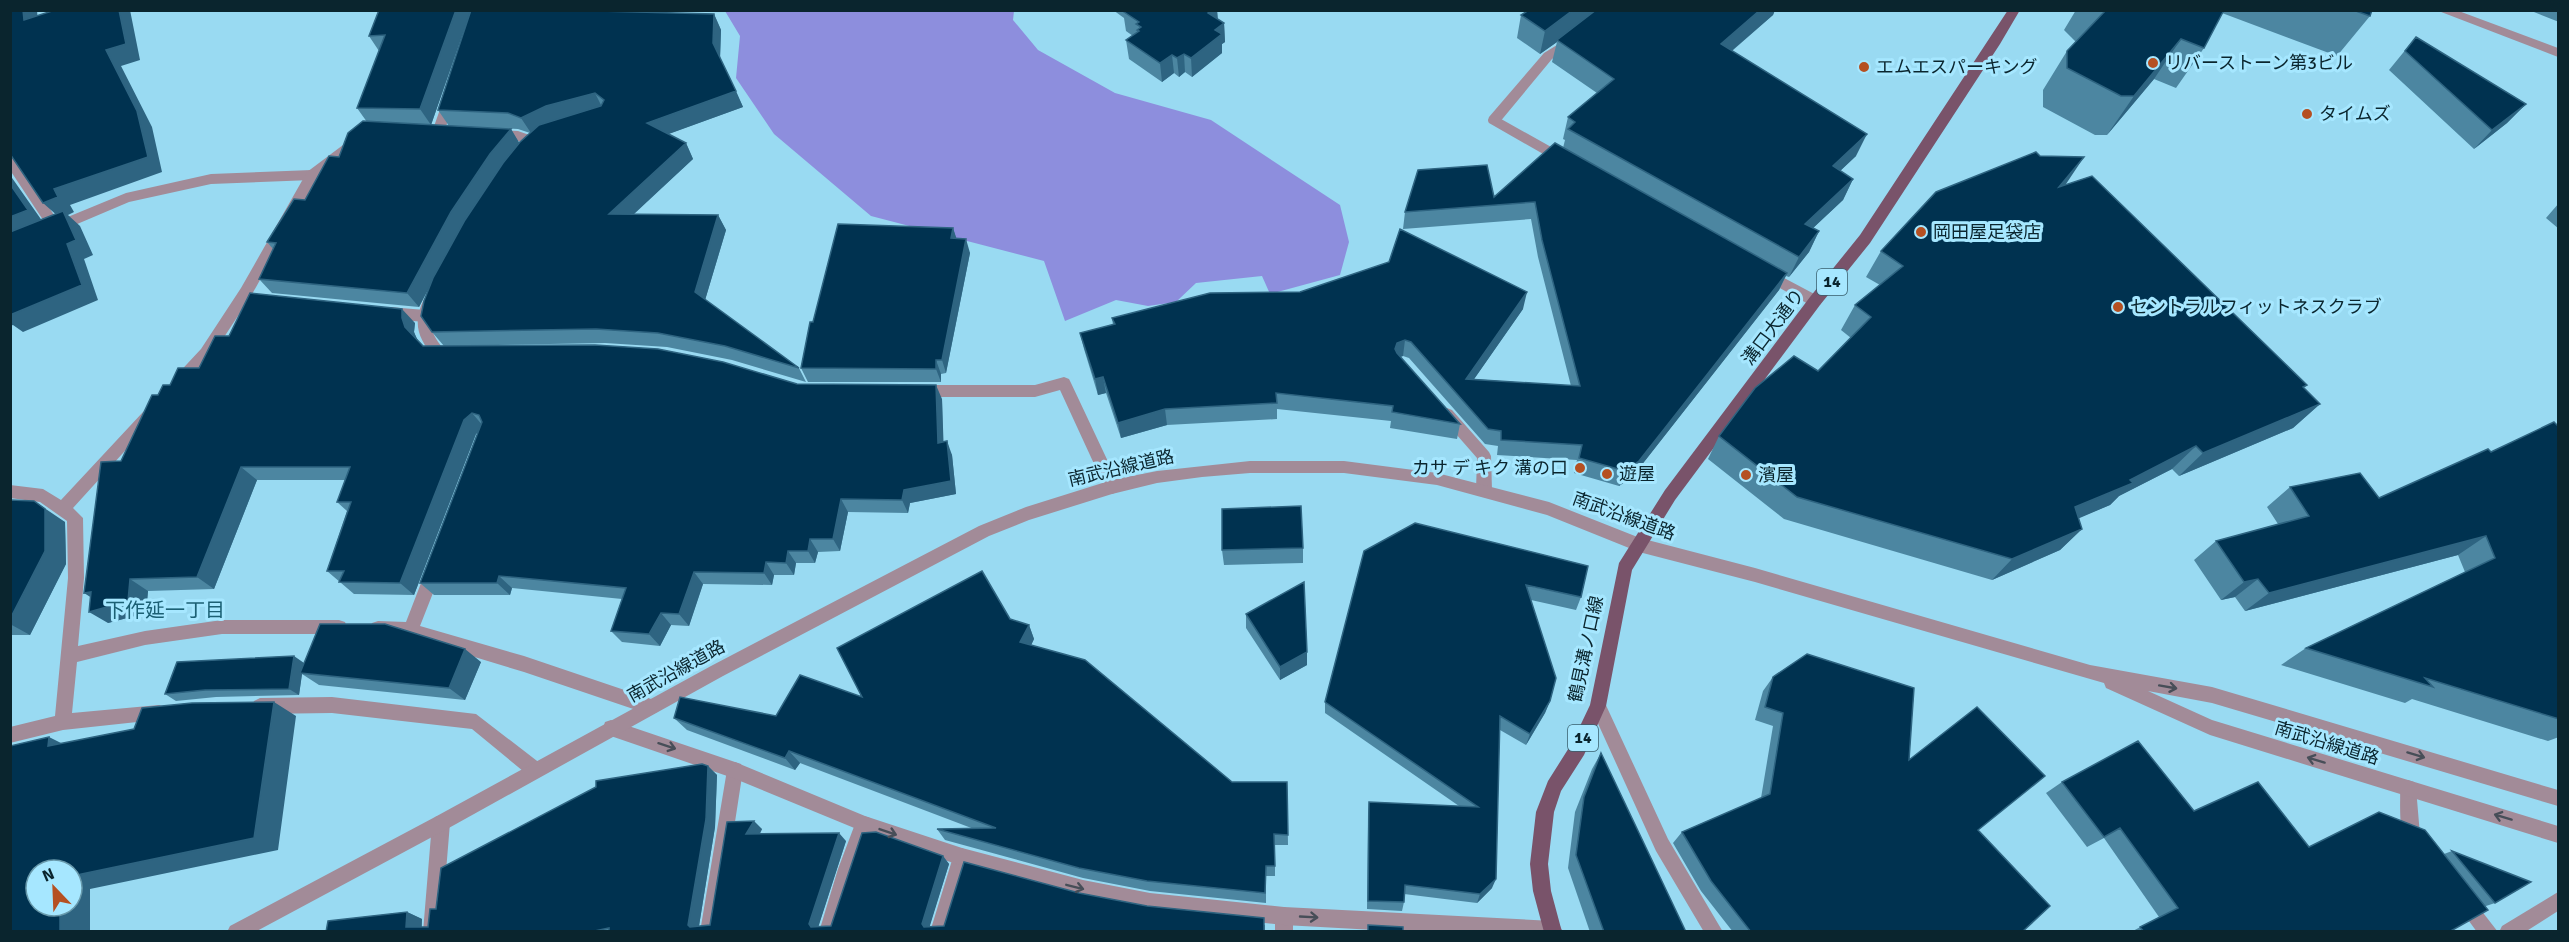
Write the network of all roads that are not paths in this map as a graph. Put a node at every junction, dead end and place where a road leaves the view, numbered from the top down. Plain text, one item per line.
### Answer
1 (2014, 10) edge
2 (2442, 10) edge
3 (1585, 30) edge
4 (2559, 53) edge
5 (452, 89) edge
6 (548, 130) edge
7 (438, 132) edge
8 (484, 134) edge
9 (363, 136) edge
10 (10, 159) edge
11 (1576, 167) edge
12 (312, 175) junction
13 (1753, 266) edge
14 (434, 290) edge
15 (1815, 301) junction
16 (379, 312) edge
17 (424, 316) junction
18 (463, 353) edge
19 (908, 391) edge
20 (1439, 406) edge
21 (1112, 487) junction
22 (1484, 490) junction
23 (10, 491) edge
24 (63, 509) junction
25 (1639, 545) junction
26 (439, 554) edge
27 (411, 630) junction
28 (69, 656) junction
29 (2090, 673) junction
30 (1598, 706) junction
31 (239, 707) edge
32 (651, 707) junction
33 (180, 711) edge
34 (63, 722) junction
35 (611, 728) junction
36 (10, 735) edge
37 (535, 770) junction
38 (735, 770) junction
39 (2408, 788) junction
40 (2559, 798) edge
41 (441, 823) junction
42 (864, 824) junction
43 (2559, 835) edge
44 (2426, 855) edge
45 (962, 857) junction
46 (2454, 889) edge
47 (2559, 901) edge
48 (1284, 924) edge
49 (1553, 931) edge
50 (236, 932) edge
51 (432, 932) edge
52 (709, 932) edge
53 (828, 932) edge
54 (939, 932) edge
55 (1714, 932) edge
56 (2488, 932) edge
57 (2508, 932) edge

1 - 15 main road, 溝口大通り / 14
2 - 4 street
3 - 11 street
5 - 7 street
6 - 8 street
9 - 12 street
10 - 12 street
12 - 24 street
13 - 15 street
14 - 17 street
15 - 25 main road, 溝口大通り / 14
16 - 17 street
17 - 18 street
19 - 21 street
20 - 22 street
21 - 22 street, 南武沿線道路
21 - 32 street, 南武沿線道路
22 - 25 street, 南武沿線道路
23 - 24 street
24 - 28 street
25 - 29 street, 南武沿線道路
25 - 30 main road, 鶴見溝ノ口線 / 14
26 - 27 street
27 - 28 street
27 - 32 street
28 - 34 street
39 -> 29 street, 南武沿線道路
29 -> 40 street, 南武沿線道路
30 - 49 main road, 鶴見溝ノ口線 / 14
30 - 55 street
31 - 37 street
32 - 35 street, 南武沿線道路
33 - 34 street
34 - 36 street
35 - 37 street, 南武沿線道路
35 -> 38 street
37 - 41 street, 南武沿線道路
38 - 42 street
38 - 52 street
43 -> 39 street, 南武沿線道路
39 - 44 street
41 - 50 street, 南武沿線道路
41 - 51 street
42 -> 45 street
42 - 53 street
45 -> 48 street
45 - 54 street
46 - 56 street
47 - 57 street
48 -> 49 street

